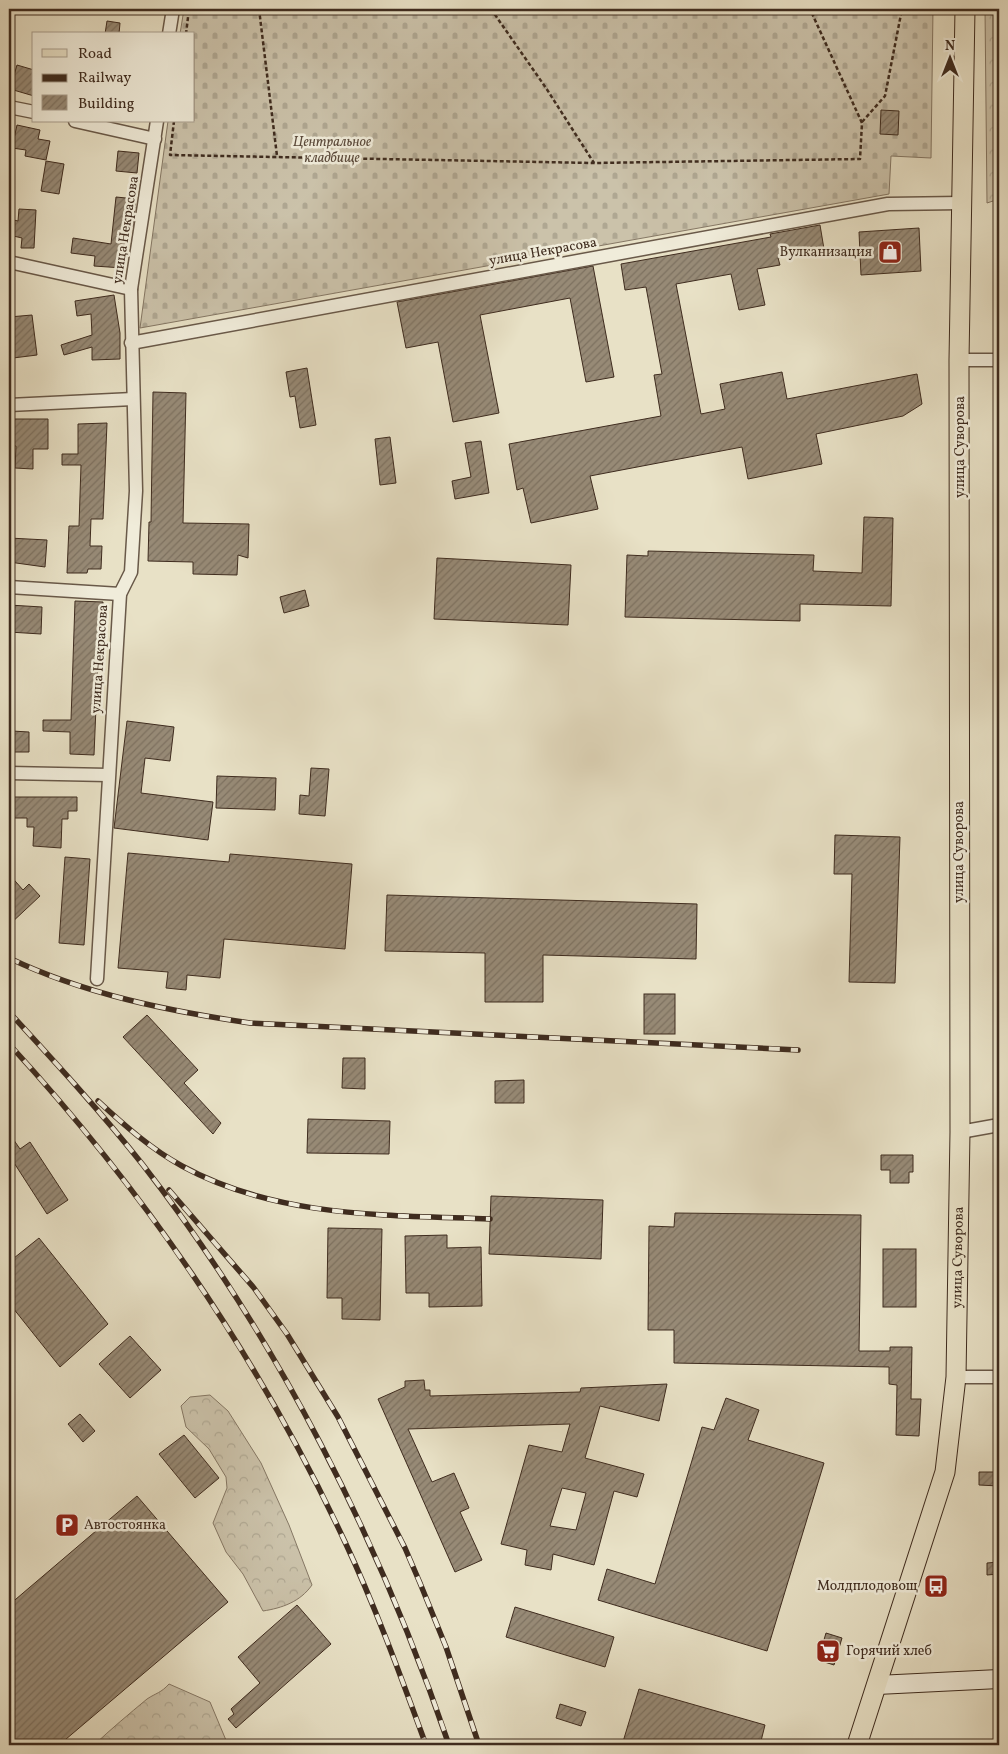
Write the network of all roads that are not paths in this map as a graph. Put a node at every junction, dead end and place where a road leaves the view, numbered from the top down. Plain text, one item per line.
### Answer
1 (173, 9) edge
2 (966, 11) edge
3 (169, 32) edge
4 (9, 107) edge
5 (32, 112) edge
6 (79, 122) edge
7 (157, 122) edge
8 (155, 139) junction
9 (961, 204) junction
10 (9, 262) edge
11 (132, 289) junction
12 (131, 343) junction
13 (959, 360) junction
14 (999, 360) edge
15 (132, 400) junction
16 (9, 405) edge
17 (9, 587) edge
18 (120, 594) junction
19 (9, 773) edge
20 (108, 775) junction
21 (96, 979) dead end
22 (999, 1124) edge
23 (960, 1132) junction
24 (956, 1377) junction
25 (999, 1377) edge
26 (999, 1679) edge
27 (877, 1685) junction
28 (857, 1745) edge

1 - 3 street
2 - 9 main road, улица Суворова
4 - 5 street
6 - 8 street
7 - 8 street, улица Некрасова
8 - 11 street, улица Некрасова
9 - 12 street, улица Некрасова
9 - 13 main road, улица Суворова
10 - 11 street
11 - 12 street, улица Некрасова
12 - 15 street, улица Некрасова
13 - 14 street
13 - 23 main road, улица Суворова
15 - 16 street
15 - 18 street, улица Некрасова
17 - 18 street
18 - 20 street, улица Некрасова
19 - 20 street
20 - 21 street, улица Некрасова
22 - 23 street
23 - 24 main road, улица Суворова
24 - 25 street
24 - 27 main road, улица Суворова
26 - 27 main road
27 - 28 main road, улица Суворова

